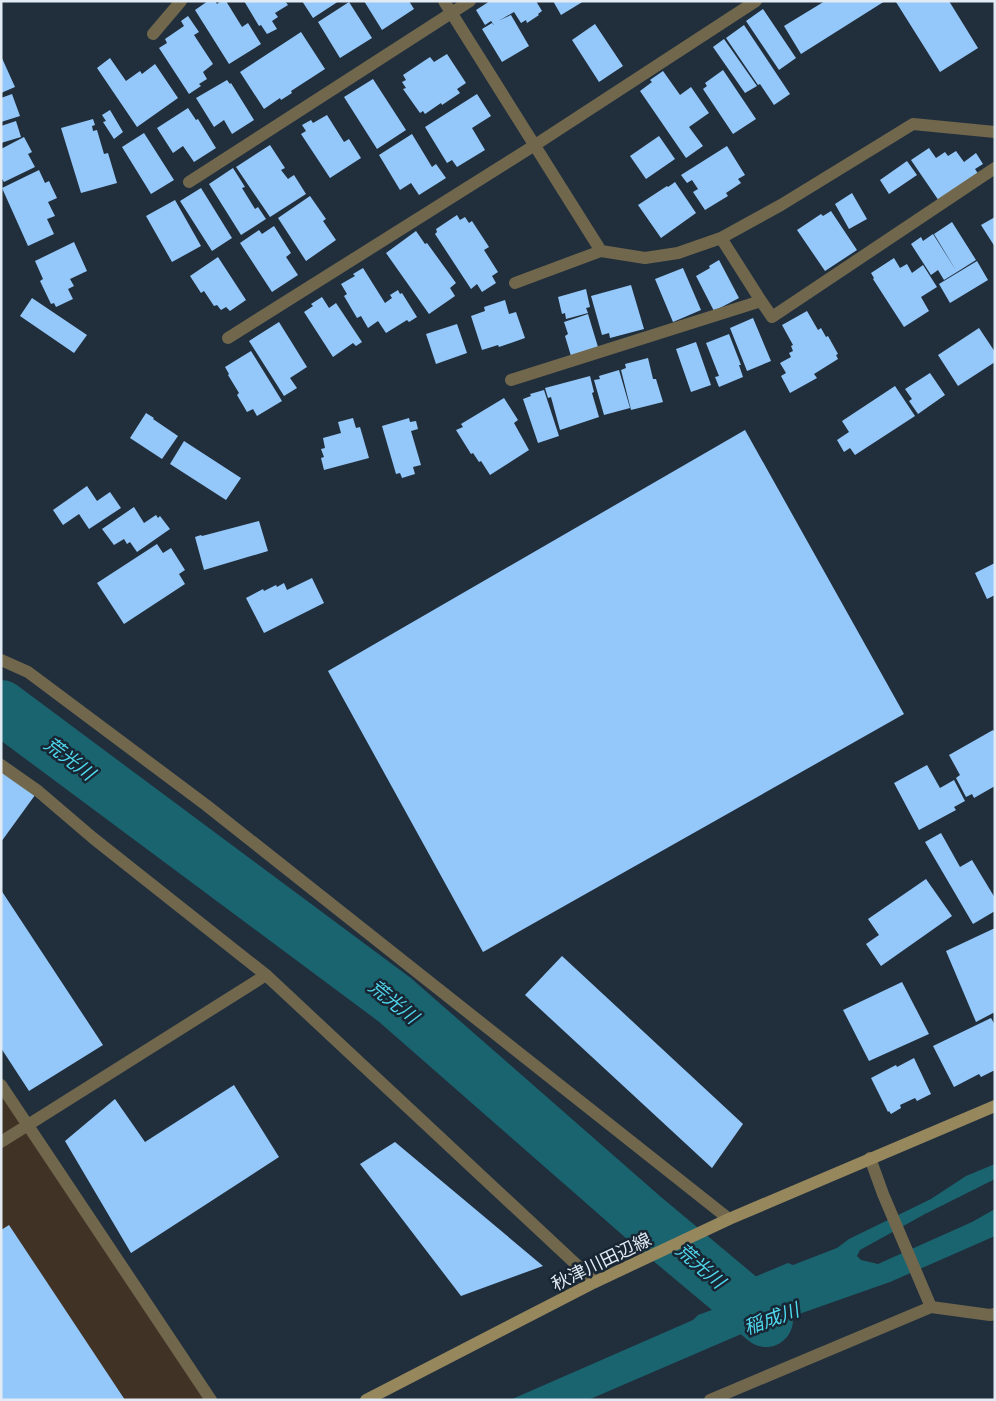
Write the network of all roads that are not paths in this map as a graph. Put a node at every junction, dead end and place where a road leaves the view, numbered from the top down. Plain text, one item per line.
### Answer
1 (182, 1) edge
2 (444, 1) edge
3 (470, 1) edge
4 (756, 1) edge
5 (452, 13) junction
6 (153, 34) dead end
7 (995, 132) edge
8 (535, 146) junction
9 (995, 168) edge
10 (188, 182) dead end
11 (721, 238) junction
12 (602, 251) junction
13 (515, 284) dead end
14 (761, 301) junction
15 (228, 338) dead end
16 (511, 380) dead end
17 (1, 660) edge
18 (1, 765) edge
19 (266, 975) junction
20 (1, 1085) edge
21 (995, 1106) edge
22 (27, 1125) junction
23 (1, 1142) edge
24 (870, 1158) junction
25 (729, 1219) junction
26 (595, 1282) junction
27 (931, 1307) junction
28 (995, 1314) edge
29 (211, 1400) edge
30 (366, 1400) edge
31 (710, 1400) edge

1 - 6 street
2 - 5 street
3 - 5 street
4 - 8 street
5 - 8 street
5 - 10 street
7 - 11 street
8 - 12 street
8 - 15 street
9 - 14 street
11 - 12 street
11 - 14 street
12 - 13 street
14 - 16 street
17 - 25 street
18 - 19 street
19 - 22 street
19 - 26 street
20 - 22 street
21 - 24 main road, 秋津川田辺線
22 - 23 street
22 - 29 street
24 - 25 main road, 秋津川田辺線
24 - 27 street
25 - 26 main road, 秋津川田辺線
26 - 30 main road, 秋津川田辺線
27 - 28 street
27 - 31 street

